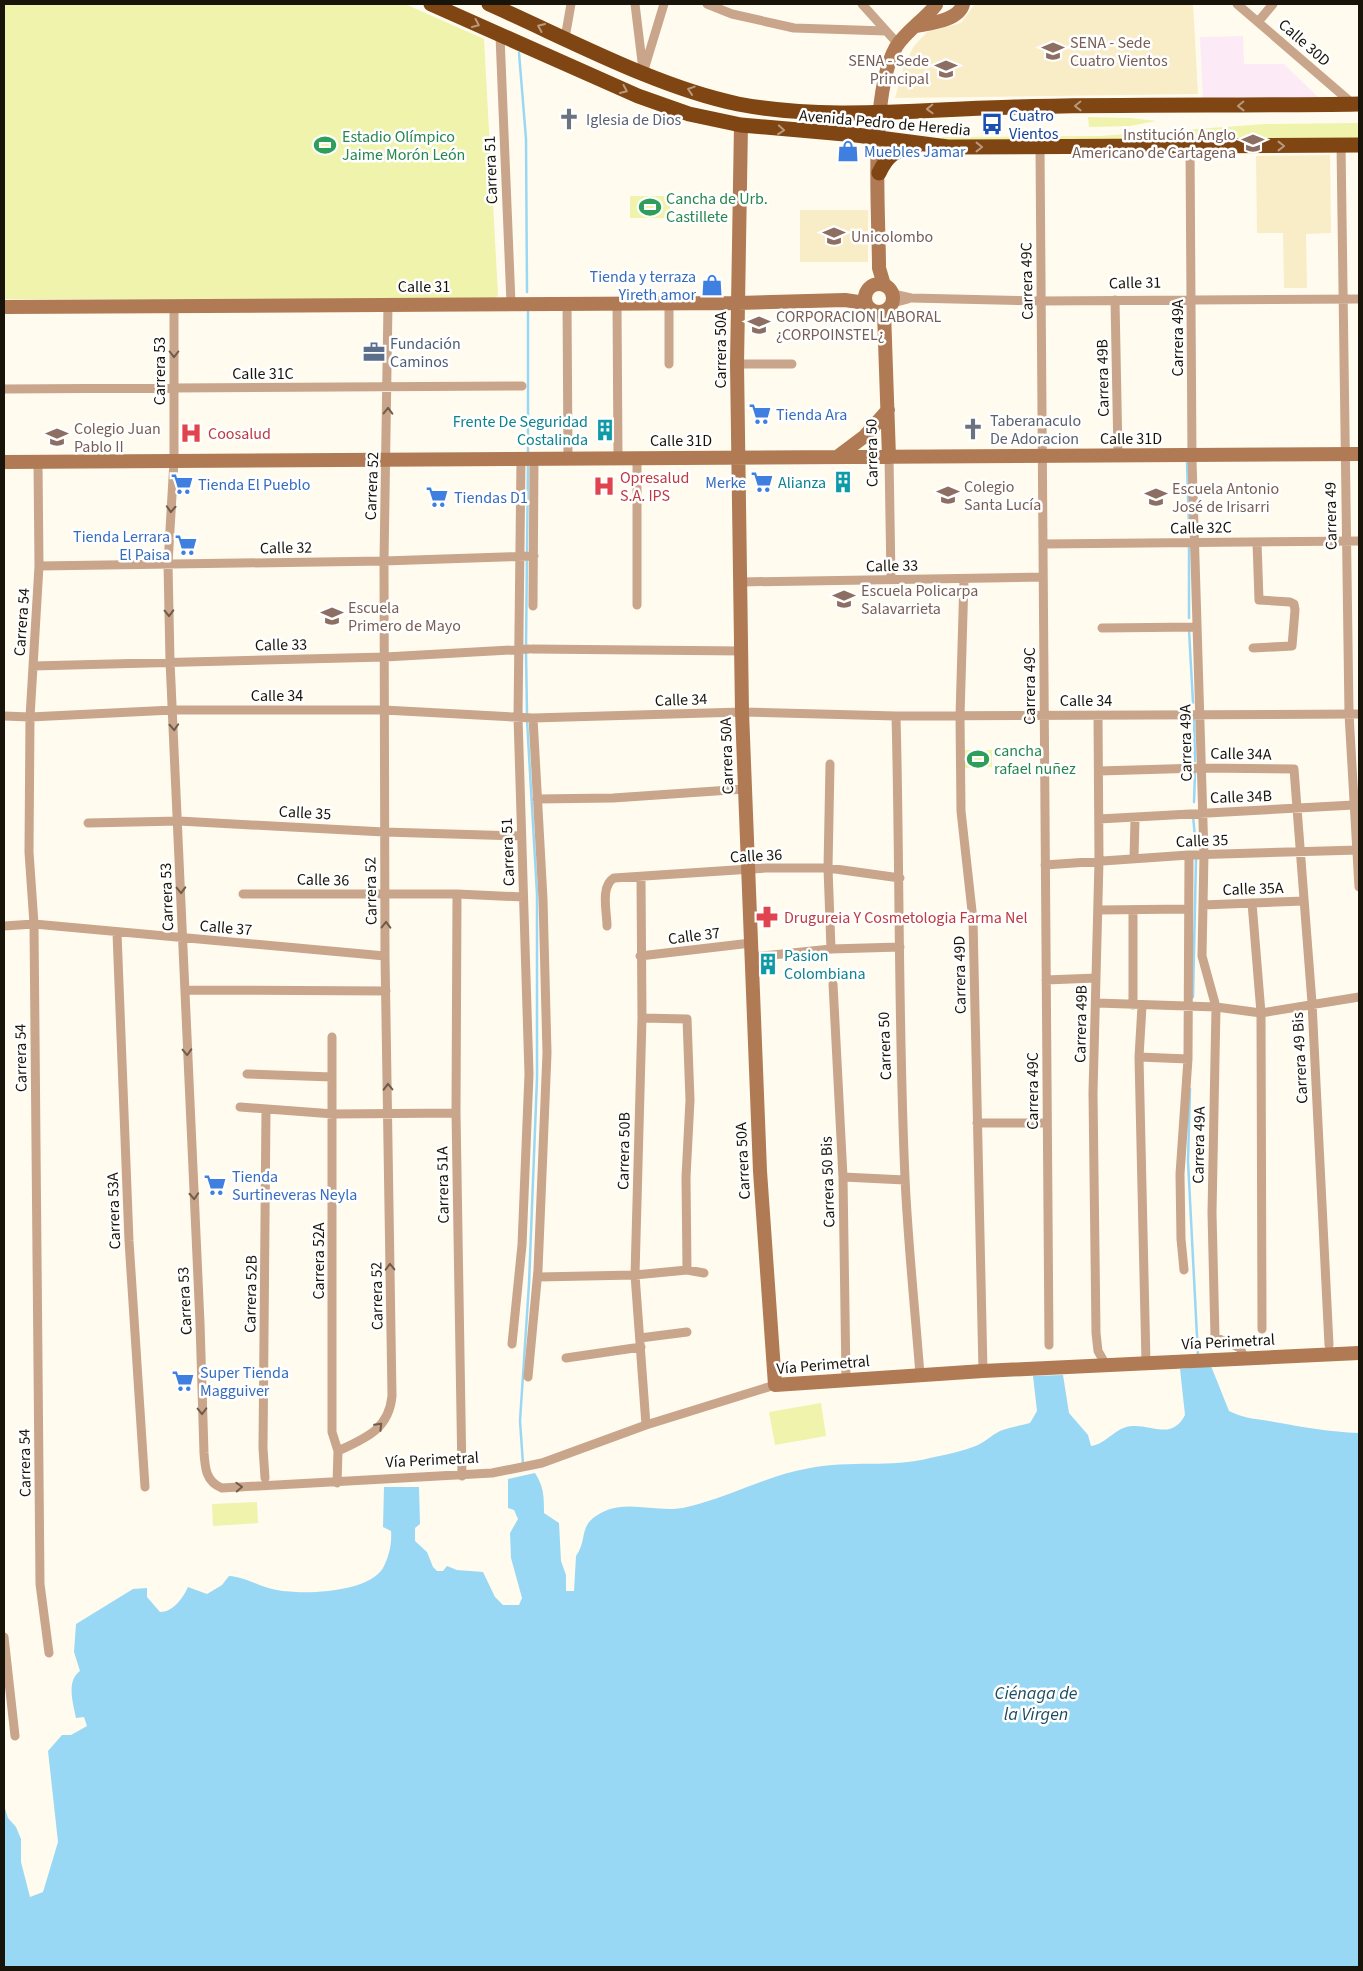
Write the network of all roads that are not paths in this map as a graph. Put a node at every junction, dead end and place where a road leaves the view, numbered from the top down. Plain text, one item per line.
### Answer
1 (431, 4) edge
2 (571, 4) edge
3 (635, 4) edge
4 (664, 4) edge
5 (707, 4) edge
6 (862, 4) edge
7 (936, 4) edge
8 (963, 4) edge
9 (1237, 4) edge
10 (1273, 4) edge
11 (504, 7) edge
12 (951, 16) junction
13 (1258, 22) junction
14 (917, 26) junction
15 (886, 31) junction
16 (500, 36) junction
17 (565, 38) junction
18 (898, 44) junction
19 (643, 73) junction
20 (1356, 104) edge
21 (882, 111) junction
22 (741, 125) junction
23 (878, 138) junction
24 (1341, 145) junction
25 (1359, 145) edge
26 (1190, 146) junction
27 (940, 147) junction
28 (1040, 147) junction
29 (878, 173) junction
30 (1192, 298) junction
31 (1343, 299) junction
32 (1359, 299) edge
33 (1115, 300) junction
34 (1041, 301) junction
35 (879, 302) junction
36 (511, 303) junction
37 (567, 303) junction
38 (617, 303) junction
39 (669, 303) junction
40 (738, 303) junction
41 (388, 304) junction
42 (174, 305) junction
43 (4, 306) edge
44 (669, 364) dead end
45 (737, 364) junction
46 (792, 364) dead end
47 (522, 386) dead end
48 (388, 387) junction
49 (174, 388) junction
50 (4, 389) edge
51 (888, 410) junction
52 (1344, 454) junction
53 (1359, 454) edge
54 (1118, 455) junction
55 (1192, 455) junction
56 (889, 456) junction
57 (1043, 456) junction
58 (738, 457) junction
59 (837, 457) junction
60 (568, 458) junction
61 (618, 458) junction
62 (637, 458) junction
63 (528, 459) junction
64 (386, 460) junction
65 (174, 461) junction
66 (4, 462) edge
67 (38, 462) junction
68 (1345, 541) junction
69 (1359, 541) edge
70 (1194, 542) junction
71 (1256, 542) junction
72 (1043, 544) junction
73 (526, 556) junction
74 (384, 561) junction
75 (168, 564) junction
76 (39, 566) junction
77 (1043, 577) junction
78 (964, 578) junction
79 (891, 579) junction
80 (741, 582) junction
81 (533, 606) dead end
82 (637, 606) dead end
83 (1197, 627) junction
84 (1102, 628) dead end
85 (1253, 648) dead end
86 (525, 649) junction
87 (742, 651) junction
88 (385, 657) junction
89 (170, 661) junction
90 (33, 666) junction
91 (173, 710) junction
92 (384, 710) junction
93 (742, 712) junction
94 (1200, 714) junction
95 (1349, 714) junction
96 (1359, 714) edge
97 (1044, 715) junction
98 (1098, 715) junction
99 (4, 716) edge
100 (896, 716) junction
101 (960, 716) junction
102 (30, 717) junction
103 (526, 718) junction
104 (830, 764) dead end
105 (1201, 768) junction
106 (1294, 769) joint
107 (1099, 771) junction
108 (745, 789) junction
109 (537, 799) junction
110 (1354, 804) junction
111 (1297, 808) junction
112 (1202, 812) junction
113 (1135, 818) junction
114 (1099, 819) junction
115 (179, 821) junction
116 (88, 824) dead end
117 (537, 830) junction
118 (384, 832) junction
119 (522, 833) junction
120 (1358, 850) edge
121 (1301, 853) junction
122 (1189, 855) junction
123 (1204, 855) junction
124 (1134, 858) junction
125 (1099, 861) junction
126 (1045, 865) junction
127 (828, 868) junction
128 (750, 870) junction
129 (641, 878) junction
130 (900, 878) junction
131 (1359, 887) edge
132 (244, 894) dead end
133 (457, 894) junction
134 (387, 895) junction
135 (523, 898) junction
136 (1304, 901) junction
137 (1252, 903) junction
138 (1203, 905) junction
139 (1188, 909) junction
140 (1098, 910) junction
141 (1133, 910) junction
142 (34, 924) junction
143 (4, 926) edge
144 (607, 926) dead end
145 (116, 933) junction
146 (183, 938) junction
147 (900, 947) junction
148 (831, 948) junction
149 (751, 950) junction
150 (385, 956) junction
151 (640, 956) junction
152 (1096, 978) junction
153 (1046, 980) junction
154 (833, 984) dead end
155 (185, 990) junction
156 (386, 991) junction
157 (1359, 997) edge
158 (1097, 1003) junction
159 (1312, 1003) junction
160 (1188, 1005) junction
161 (1138, 1006) junction
162 (1216, 1007) junction
163 (1261, 1013) junction
164 (642, 1018) junction
165 (332, 1037) dead end
166 (1139, 1058) junction
167 (1188, 1059) junction
168 (247, 1074) dead end
169 (332, 1077) junction
170 (240, 1107) dead end
171 (266, 1109) junction
172 (388, 1113) junction
173 (456, 1113) junction
174 (334, 1114) junction
175 (1047, 1123) junction
176 (977, 1124) junction
177 (843, 1178) junction
178 (906, 1180) junction
179 (687, 1270) junction
180 (1184, 1270) dead end
181 (704, 1273) dead end
182 (635, 1275) junction
183 (538, 1277) junction
184 (1262, 1329) dead end
185 (686, 1332) dead end
186 (640, 1342) junction
187 (512, 1344) dead end
188 (1049, 1345) dead end
189 (1329, 1345) dead end
190 (1359, 1352) edge
191 (1244, 1357) junction
192 (566, 1358) dead end
193 (1146, 1363) junction
194 (1106, 1365) junction
195 (983, 1371) junction
196 (920, 1375) junction
197 (528, 1377) dead end
198 (846, 1379) junction
199 (775, 1385) junction
200 (646, 1425) junction
201 (338, 1452) junction
202 (462, 1476) junction
203 (265, 1482) junction
204 (336, 1483) junction
205 (214, 1484) joint
206 (145, 1487) dead end
207 (4, 1637) edge
208 (49, 1653) dead end
209 (16, 1736) dead end

1 -> 16 highway, Avenida Pedro de Heredia
2 - 17 street
3 - 19 street
4 - 19 street
5 - 15 street
6 - 15 street
7 - 12 street
7 - 14 street, Carrera 50
8 - 12 street
9 - 13 street, Calle 30D
10 - 13 street
17 -> 11 highway, Avenida Pedro de Heredia
12 - 14 street, Carrera 50
13 - 20 street, Calle 30D
14 - 18 street, Carrera 50
15 - 18 street
16 -> 22 highway, Avenida Pedro de Heredia
16 - 36 street, Carrera 51
17 - 19 highway, Avenida Pedro de Heredia
18 - 21 street, Carrera 50
21 -> 19 highway, Avenida Pedro de Heredia
20 -> 21 highway, Avenida Pedro de Heredia
21 - 23 street, Carrera 50
22 -> 23 highway, Avenida Pedro de Heredia
22 - 40 street, Carrera 50A
23 - 27 highway, Avenida Pedro de Heredia
23 - 29 street, Carrera 50
24 - 25 highway, Avenida Pedro de Heredia
26 -> 24 highway, Avenida Pedro de Heredia
24 - 31 street, Carrera 49
26 - 28 highway, Avenida Pedro de Heredia
26 - 30 street, Carrera 49A
27 -> 28 highway, Avenida Pedro de Heredia
27 - 29 highway
28 - 34 street, Carrera 49C
29 - 35 street, Carrera 50
30 - 31 street, Calle 31
30 - 33 street, Calle 31
30 - 55 street, Carrera 49A
31 - 32 street, Calle 31
31 - 52 street, Carrera 49
33 - 34 street, Calle 31
33 - 54 street, Carrera 49B
34 - 35 street, Calle 31
34 - 57 street, Carrera 49C
35 - 40 street, Calle 31
35 - 51 street, Carrera 50
36 - 37 street, Calle 31
36 - 41 street, Calle 31
37 - 38 street, Calle 31
37 - 60 street
38 - 39 street, Calle 31
38 - 61 street
39 - 40 street, Calle 31
39 - 44 street
40 - 45 street, Carrera 50A
41 - 42 street, Calle 31
41 - 48 street, Carrera 52
42 - 43 street, Calle 31
42 -> 49 street, Carrera 53
45 - 46 street
45 - 58 street, Carrera 50A
47 - 48 street, Calle 31C
48 - 49 street, Calle 31C
64 -> 48 street, Carrera 52
49 - 50 street, Calle 31C
49 - 65 street, Carrera 53
51 - 56 street, Carrera 50
51 - 59 street
52 - 53 street, Calle 31D
52 - 55 street, Calle 31D
52 - 68 street, Carrera 49
54 - 55 street, Calle 31D
54 - 57 street, Calle 31D
55 - 70 street, Carrera 49A
56 - 57 street, Calle 31D
56 - 59 street, Calle 31D
56 - 79 street, Carrera 50
57 - 72 street, Carrera 49C
58 - 59 street, Calle 31D
58 - 62 street, Calle 31D
58 - 80 street, Carrera 50A
60 - 61 street, Calle 31D
60 - 63 street, Calle 31D
61 - 62 street, Calle 31D
62 - 82 street
63 - 64 street, Calle 31D
63 - 73 street, Carrera 51
63 - 73 street, Carrera 51
64 - 65 street, Calle 31D
64 - 74 street, Carrera 52
65 - 67 street, Calle 31D
65 -> 75 street, Carrera 53
66 - 67 street, Calle 31D
67 - 76 street, Carrera 54
68 - 69 street, Calle 32C
68 - 71 street, Calle 32C
68 - 95 street, Carrera 49
70 - 71 street, Calle 32C
70 - 72 street, Calle 32C
70 - 83 street, Carrera 49A
71 - 85 street
72 - 77 street, Carrera 49C
73 - 74 street, Calle 32
73 - 81 street, Carrera 51
73 - 86 street, Carrera 51
74 - 75 street, Calle 32
74 - 88 street, Carrera 52
75 - 76 street, Calle 32
75 -> 89 street, Carrera 53
76 - 90 street, Carrera 54
77 - 78 street, Calle 33
77 - 97 street, Carrera 49C
78 - 79 street, Calle 33
78 - 101 street, Carrera 49D
79 - 80 street, Calle 33
80 - 87 street, Carrera 50A
83 - 84 street
83 - 94 street, Carrera 49A
86 - 87 street, Calle 33
86 - 88 street, Calle 33
86 - 103 street, Carrera 51
87 - 93 street, Carrera 50A
88 - 89 street, Calle 33
88 - 92 street, Carrera 52
89 - 90 street, Calle 33
89 - 91 street, Carrera 53
90 - 102 street, Carrera 54
91 - 92 street, Calle 34
91 - 102 street, Calle 34
91 -> 115 street, Carrera 53
92 - 103 street, Calle 34
92 - 118 street, Carrera 52
93 - 100 street, Calle 34
93 - 103 street, Calle 34
93 - 108 street, Carrera 50A
94 - 95 street, Calle 34
94 - 98 street, Calle 34
94 - 105 street, Carrera 49A
95 - 96 street, Calle 34
95 - 110 street, Carrera 49
97 - 98 street, Calle 34
97 - 101 street, Calle 34
97 - 126 street, Carrera 49C
98 - 107 street, Carrera 49B
99 - 102 street, Calle 34
100 - 101 street, Calle 34
100 - 130 street, Carrera 50
101 - 176 street, Carrera 49D
102 - 142 street, Carrera 54
103 - 109 street
103 - 119 street, Carrera 51
104 - 127 street
105 - 106 street, Calle 34A
105 - 107 street, Calle 34A
105 - 112 street, Carrera 49A
106 - 111 street, Carrera 49 Bis
107 - 114 street, Carrera 49B
108 - 109 street
108 - 128 street, Carrera 50A
109 - 117 street
110 - 111 street, Calle 34B
110 - 120 street, Carrera 49
111 - 112 street, Calle 34B
111 - 121 street, Carrera 49 Bis
112 - 113 street, Calle 34B
112 - 123 street, Carrera 49A
113 - 114 street, Calle 34B
113 - 124 street
114 - 125 street, Carrera 49B
115 - 116 street, Calle 35
115 - 118 street, Calle 35
115 -> 146 street, Carrera 53
117 - 119 street, Calle 35
117 - 183 street
118 - 119 street, Calle 35
118 - 134 street, Carrera 52
119 - 135 street, Carrera 51
120 - 121 street, Calle 35
120 - 131 street, Carrera 49
121 - 123 street, Calle 35
121 - 136 street, Carrera 49 Bis
122 - 123 street, Calle 35
122 - 124 street, Calle 35
122 - 139 street
123 - 138 street, Carrera 49A
124 - 125 street, Calle 35
125 - 126 street, Calle 35
125 - 140 street, Carrera 49B
126 - 153 street, Carrera 49C
127 - 128 street, Calle 36
127 - 130 street, Calle 36
127 - 148 street
128 - 129 street, Calle 36
128 - 149 street, Carrera 50A
129 - 144 street, Calle 36
129 - 151 street, Carrera 50B
130 - 147 street, Carrera 50
132 - 134 street, Calle 36
133 - 134 street, Calle 36
133 - 135 street, Calle 36
133 - 173 street, Carrera 51A
150 -> 134 street, Carrera 52
135 - 187 street, Carrera 51
136 - 137 street, Calle 35A
136 - 159 street, Carrera 49 Bis
137 - 138 street, Calle 35A
137 - 163 street
138 - 162 street, Carrera 49A
139 - 141 street
139 - 160 street
140 - 141 street
140 - 152 street, Carrera 49B
141 - 161 street
142 - 143 street, Calle 37
142 - 145 street, Calle 37
142 - 208 street, Carrera 54
145 - 146 street, Calle 37
145 - 206 street, Carrera 53A
146 - 150 street, Calle 37
146 - 155 street, Carrera 53
147 - 148 street, Calle 37
147 - 178 street, Carrera 50
148 - 149 street, Calle 37
149 - 151 street, Calle 37
149 - 199 street, Carrera 50A
150 - 156 street, Carrera 52
151 - 164 street, Carrera 50B
152 - 153 street
152 - 158 street, Carrera 49B
153 - 175 street, Carrera 49C
154 - 177 street, Carrera 50 Bis
155 - 156 street
155 -> 205 street, Carrera 53
172 -> 156 street, Carrera 52
157 - 159 street
158 - 161 street
158 - 194 street, Carrera 49B
159 - 163 street
159 - 189 street, Carrera 49 Bis
160 - 161 street
160 - 162 street
160 - 167 street
161 - 166 street
162 - 163 street
162 - 191 street, Carrera 49A
163 - 184 street
164 - 179 street
164 - 182 street, Carrera 50B
165 - 169 street, Carrera 52A
166 - 167 street
166 - 193 street
167 - 180 street
168 - 169 street
169 - 174 street, Carrera 52A
170 - 171 street
171 - 174 street
171 - 203 street, Carrera 52B
172 - 173 street
172 - 174 street
201 -> 172 street, Carrera 52
173 - 202 street, Carrera 51A
174 - 201 street, Carrera 52A
175 - 176 street
175 - 188 street, Carrera 49C
176 - 195 street, Carrera 49D
177 - 178 street
177 - 198 street, Carrera 50 Bis
178 - 196 street, Carrera 50
179 - 181 street
179 - 182 street
182 - 183 street
182 - 186 street, Carrera 50B
183 - 197 street
185 - 186 street
186 - 192 street
186 - 200 street, Carrera 50B
190 - 191 street, Vía Perimetral
191 - 193 street, Vía Perimetral
193 - 194 street, Vía Perimetral
194 - 195 street, Vía Perimetral
195 - 196 street, Vía Perimetral
196 - 198 street, Vía Perimetral
198 - 199 street, Vía Perimetral
199 - 200 street, Vía Perimetral
200 - 202 street, Vía Perimetral
201 - 204 street, Carrera 52A
202 - 204 street, Vía Perimetral
203 - 204 street, Vía Perimetral
205 -> 203 street, Vía Perimetral
207 - 209 street

